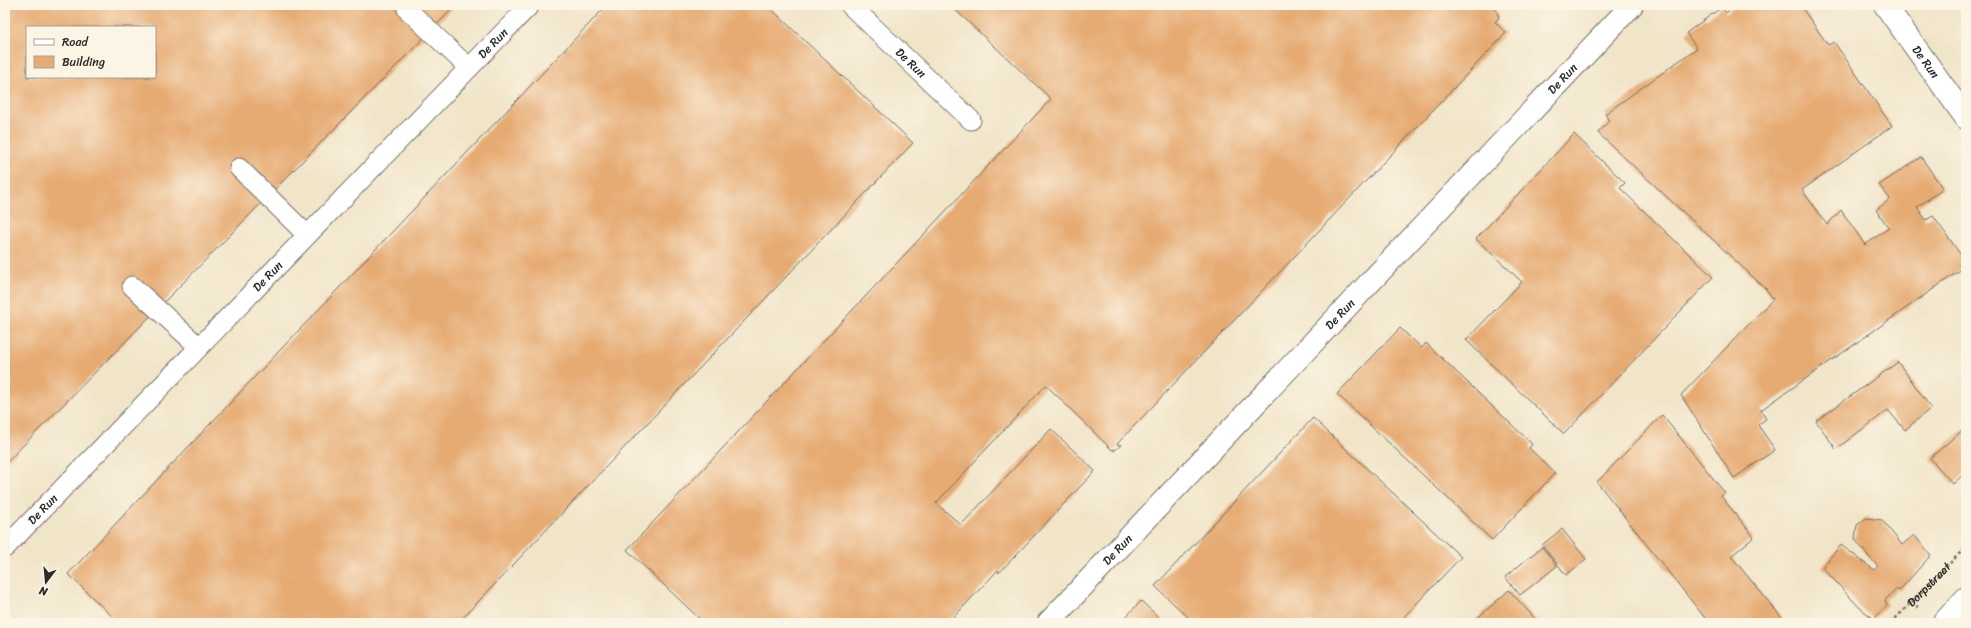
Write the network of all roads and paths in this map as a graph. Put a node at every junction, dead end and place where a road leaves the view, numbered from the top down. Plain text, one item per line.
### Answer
1 (530, 5) edge
2 (850, 5) edge
3 (1632, 5) edge
4 (1885, 5) edge
5 (407, 9) dead end
6 (469, 68) junction
7 (1966, 118) edge
8 (971, 120) dead end
9 (239, 168) dead end
10 (307, 236) junction
11 (132, 286) dead end
12 (199, 347) junction
13 (1966, 546) edge
14 (5, 548) edge
15 (1966, 598) edge
16 (1048, 623) edge
17 (1891, 623) edge
18 (1943, 623) edge

1 - 6 lane, De Run
2 - 8 lane, De Run
3 - 16 street, De Run
4 - 7 street, De Run
5 - 6 lane
6 - 10 lane, De Run
9 - 10 lane
10 - 12 lane, De Run
11 - 12 lane
12 - 14 lane, De Run
13 - 17 path, Dorpstraat
15 - 18 street

